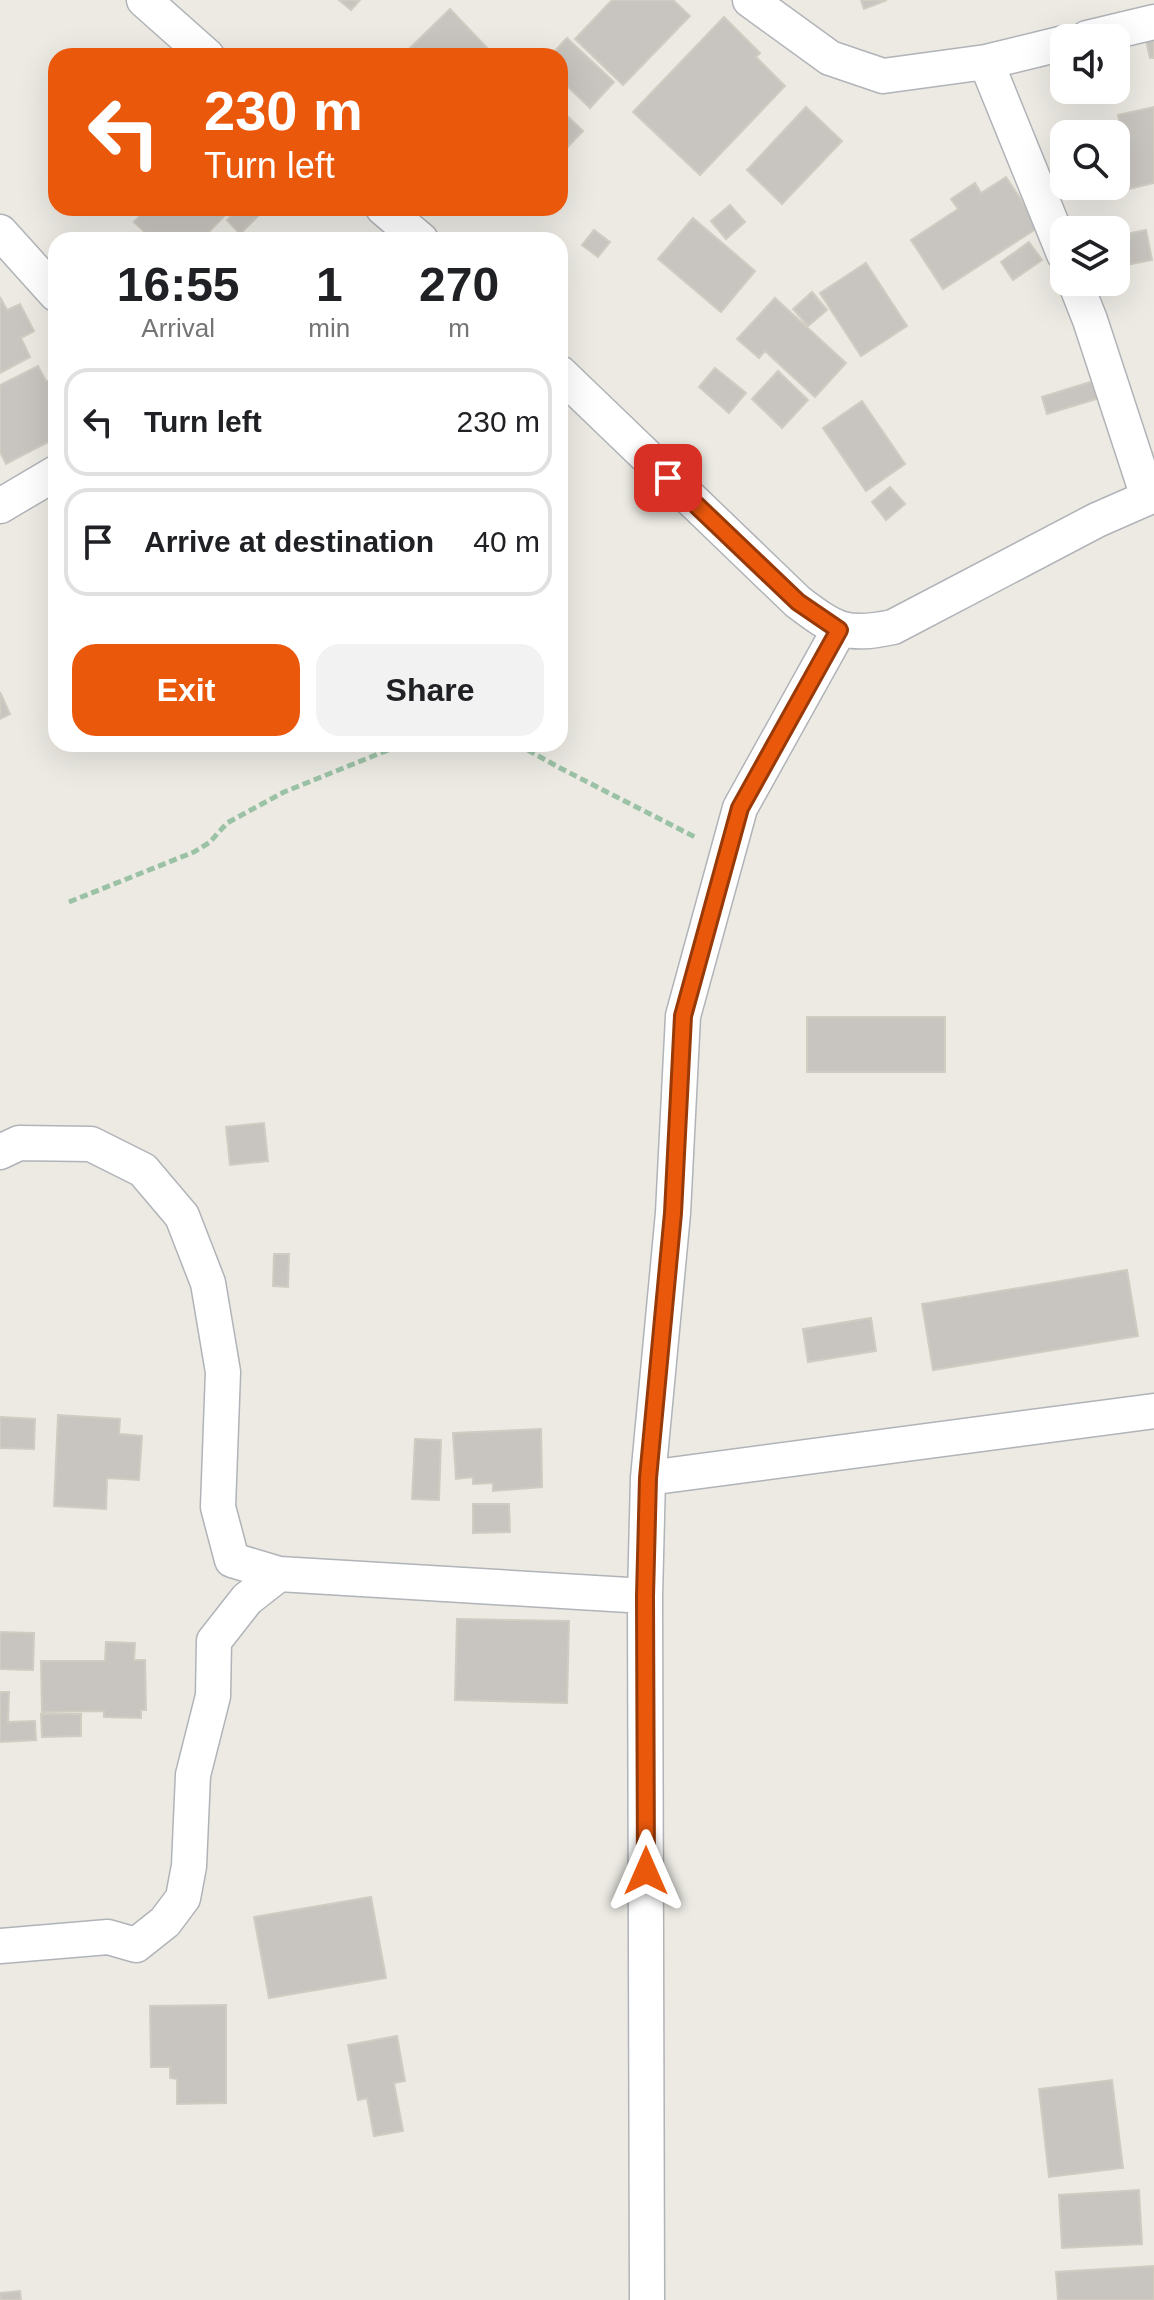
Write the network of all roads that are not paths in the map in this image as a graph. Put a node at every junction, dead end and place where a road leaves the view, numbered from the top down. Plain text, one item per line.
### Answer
1 (144, 0) edge
2 (750, 0) edge
3 (1154, 22) edge
4 (1130, 28) edge
5 (1050, 46) edge
6 (198, 48) edge
7 (986, 62) junction
8 (392, 216) edge
9 (1050, 220) edge
10 (0, 232) edge
11 (412, 232) edge
12 (48, 285) edge
13 (1081, 296) edge
14 (568, 381) edge
15 (48, 478) edge
16 (1151, 496) edge
17 (0, 506) edge
18 (839, 630) junction
19 (0, 1152) edge
20 (1154, 1411) edge
21 (648, 1478) junction
22 (279, 1574) junction
23 (645, 1596) junction
24 (0, 1946) edge
25 (647, 2300) edge

1 - 6 street
2 - 7 street
3 - 4 street
5 - 7 street
7 - 9 street
8 - 11 street
10 - 12 street
13 - 16 street
14 - 18 street
15 - 17 street
16 - 18 street
18 - 21 street
19 - 22 street
20 - 21 street
21 - 23 street
22 - 23 street
22 - 24 street
23 - 25 street

